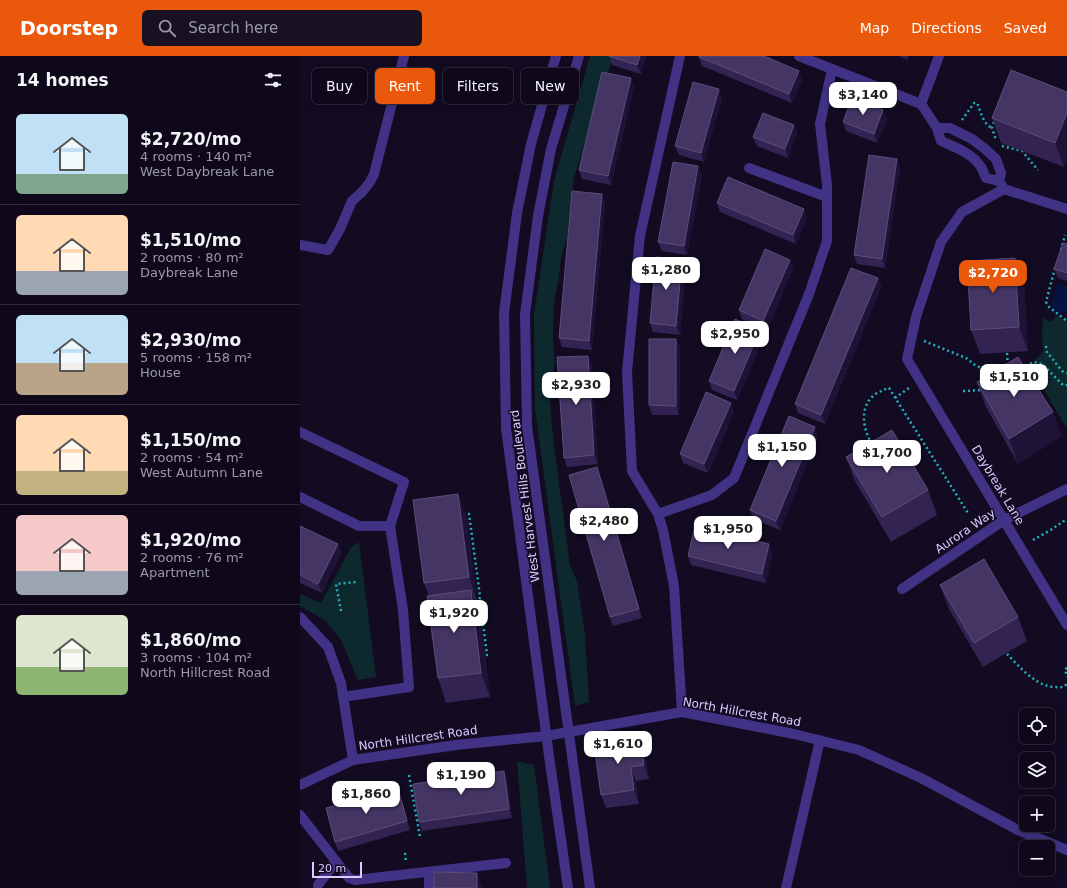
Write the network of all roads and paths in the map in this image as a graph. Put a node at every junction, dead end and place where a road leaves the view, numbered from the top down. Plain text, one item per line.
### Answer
1 (404, 56) edge
2 (556, 56) edge
3 (579, 56) edge
4 (680, 56) edge
5 (799, 56) edge
6 (939, 56) edge
7 (832, 69) junction
8 (921, 104) junction
9 (994, 119) edge
10 (958, 125) dead end
11 (937, 128) junction
12 (992, 128) junction
13 (749, 168) dead end
14 (1038, 170) dead end
15 (1001, 185) junction
16 (827, 197) junction
17 (1067, 209) edge
18 (1065, 235) dead end
19 (300, 246) edge
20 (1060, 254) edge
21 (1056, 267) edge
22 (1067, 321) edge
23 (924, 341) dead end
24 (1046, 346) dead end
25 (1007, 353) dead end
26 (1019, 369) edge
27 (1008, 371) edge
28 (995, 372) junction
29 (999, 372) edge
30 (1067, 372) edge
31 (998, 378) edge
32 (1067, 385) edge
33 (988, 389) edge
34 (963, 391) dead end
35 (300, 432) edge
36 (875, 449) edge
37 (1067, 489) edge
38 (300, 497) edge
39 (968, 513) dead end
40 (658, 514) junction
41 (457, 515) edge
42 (1067, 519) edge
43 (1004, 520) junction
44 (390, 526) junction
45 (1033, 540) dead end
46 (356, 582) dead end
47 (902, 589) dead end
48 (341, 611) dead end
49 (300, 617) edge
50 (1067, 625) edge
51 (1007, 654) dead end
52 (485, 655) dead end
53 (1067, 668) edge
54 (1067, 677) edge
55 (1067, 684) edge
56 (343, 697) junction
57 (682, 712) junction
58 (568, 732) junction
59 (546, 736) junction
60 (820, 740) junction
61 (353, 760) junction
62 (409, 775) dead end
63 (300, 785) edge
64 (300, 815) edge
65 (420, 837) dead end
66 (1067, 850) edge
67 (336, 861) junction
68 (506, 863) dead end
69 (429, 872) junction
70 (318, 885) dead end
71 (429, 888) edge
72 (568, 888) edge
73 (590, 888) edge
74 (786, 888) edge

1 - 19 street
2 - 59 street, West Harvest Hills Boulevard
3 - 58 street, West Harvest Hills Boulevard
4 - 40 street
5 - 7 street
6 - 8 street
7 - 8 street
7 - 16 street
8 - 11 street
9 - 12 path
10 - 12 path
11 - 15 street
11 - 15 street
12 - 14 path
13 - 16 street
15 - 17 street
15 - 43 street, Daybreak Lane
16 - 40 street
18 - 20 path
21 - 22 path
23 - 28 path
24 - 30 path
25 - 27 path
26 - 32 path
28 - 29 path
28 - 31 path
33 - 34 path
35 - 44 street
36 - 39 path
37 - 43 street, Aurora Way
38 - 44 street
40 - 57 street
41 - 52 path
42 - 45 path
43 - 47 street, Aurora Way
43 - 50 street, Daybreak Lane
44 - 56 street
46 - 48 path
49 - 56 street
51 - 55 path
53 - 54 path
56 - 61 street
57 - 58 street, North Hillcrest Road
57 - 60 street, North Hillcrest Road
58 - 59 street, North Hillcrest Road
58 - 73 street, West Harvest Hills Boulevard
59 - 61 street, North Hillcrest Road
59 - 72 street, West Harvest Hills Boulevard
60 - 66 street, North Hillcrest Road
60 - 74 street
61 - 63 street, North Hillcrest Road
62 - 65 path
64 - 67 street
67 - 69 street
67 - 70 street
68 - 69 street
69 - 71 street

